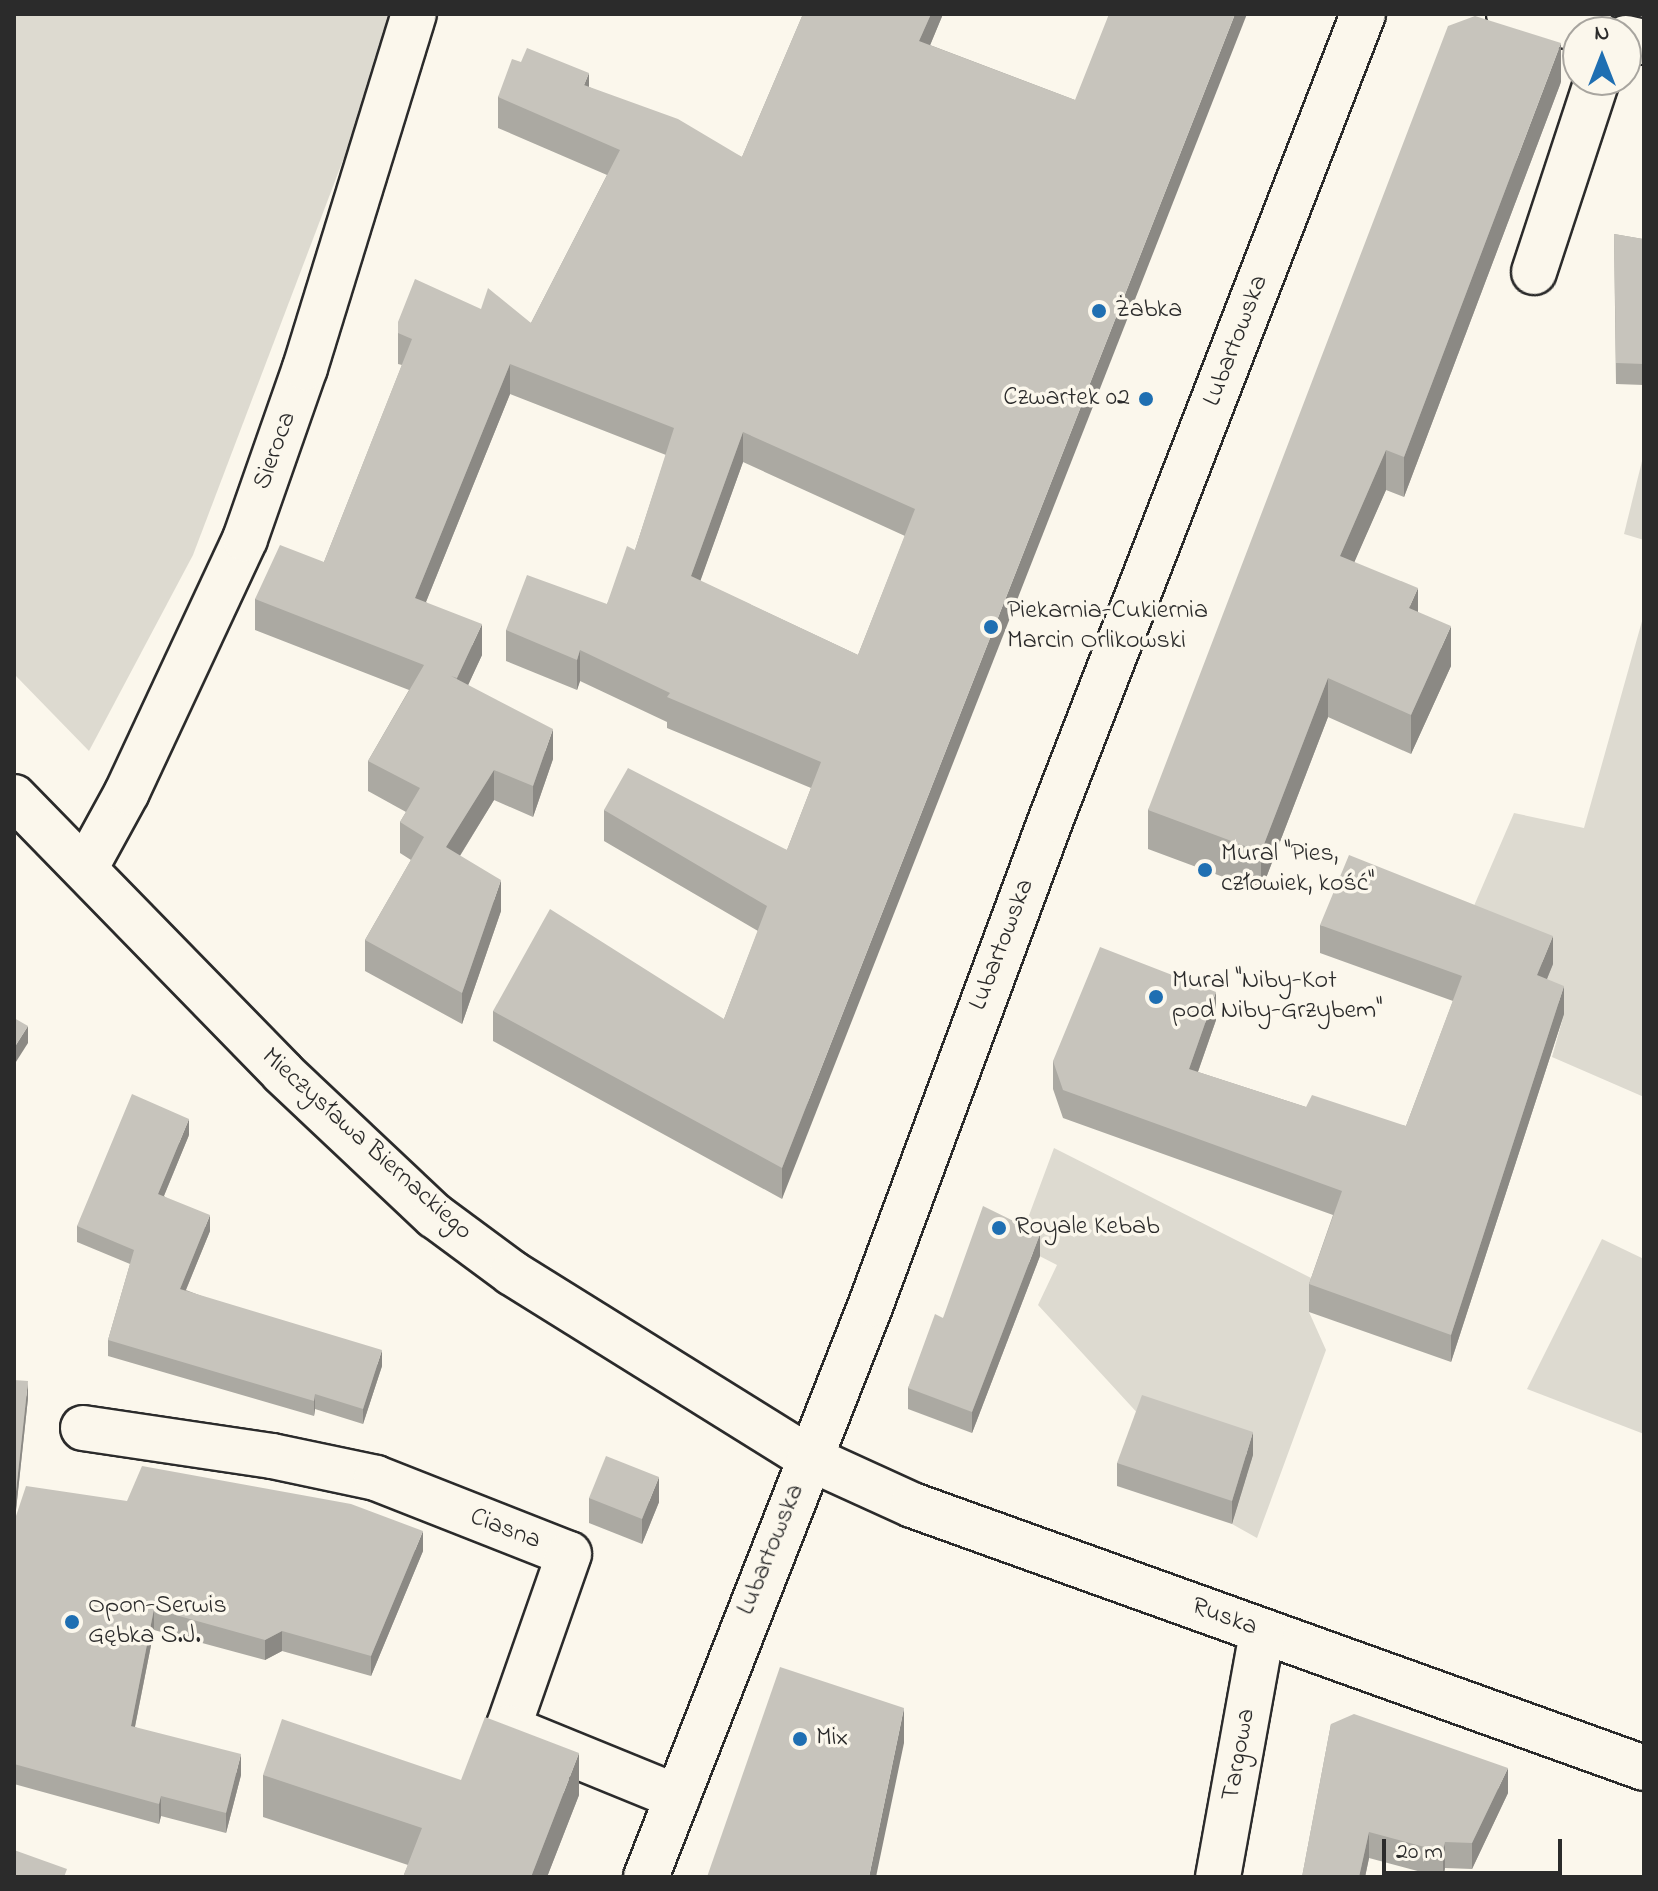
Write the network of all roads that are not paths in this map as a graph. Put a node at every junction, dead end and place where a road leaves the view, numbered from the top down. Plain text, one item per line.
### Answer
1 (414, 14) edge
2 (1363, 14) edge
3 (1509, 14) edge
4 (1562, 25) edge
5 (1592, 96) edge
6 (1534, 272) dead end
7 (14, 797) edge
8 (86, 867) junction
9 (83, 1428) dead end
10 (809, 1458) junction
11 (1262, 1632) junction
12 (1644, 1768) edge
13 (677, 1797) junction
14 (646, 1877) edge
15 (1218, 1877) edge

1 - 8 street, Sieroca
2 - 10 street, Lubartowska
3 - 4 street
5 - 6 street
7 - 8 street, Mieczysława Biernackiego
8 - 10 street, Mieczysława Biernackiego
9 - 13 street, Ciasna
10 - 11 street, Ruska
10 - 13 street, Lubartowska
11 - 12 street, Ruska
11 - 15 street, Targowa
13 - 14 street, Lubartowska

